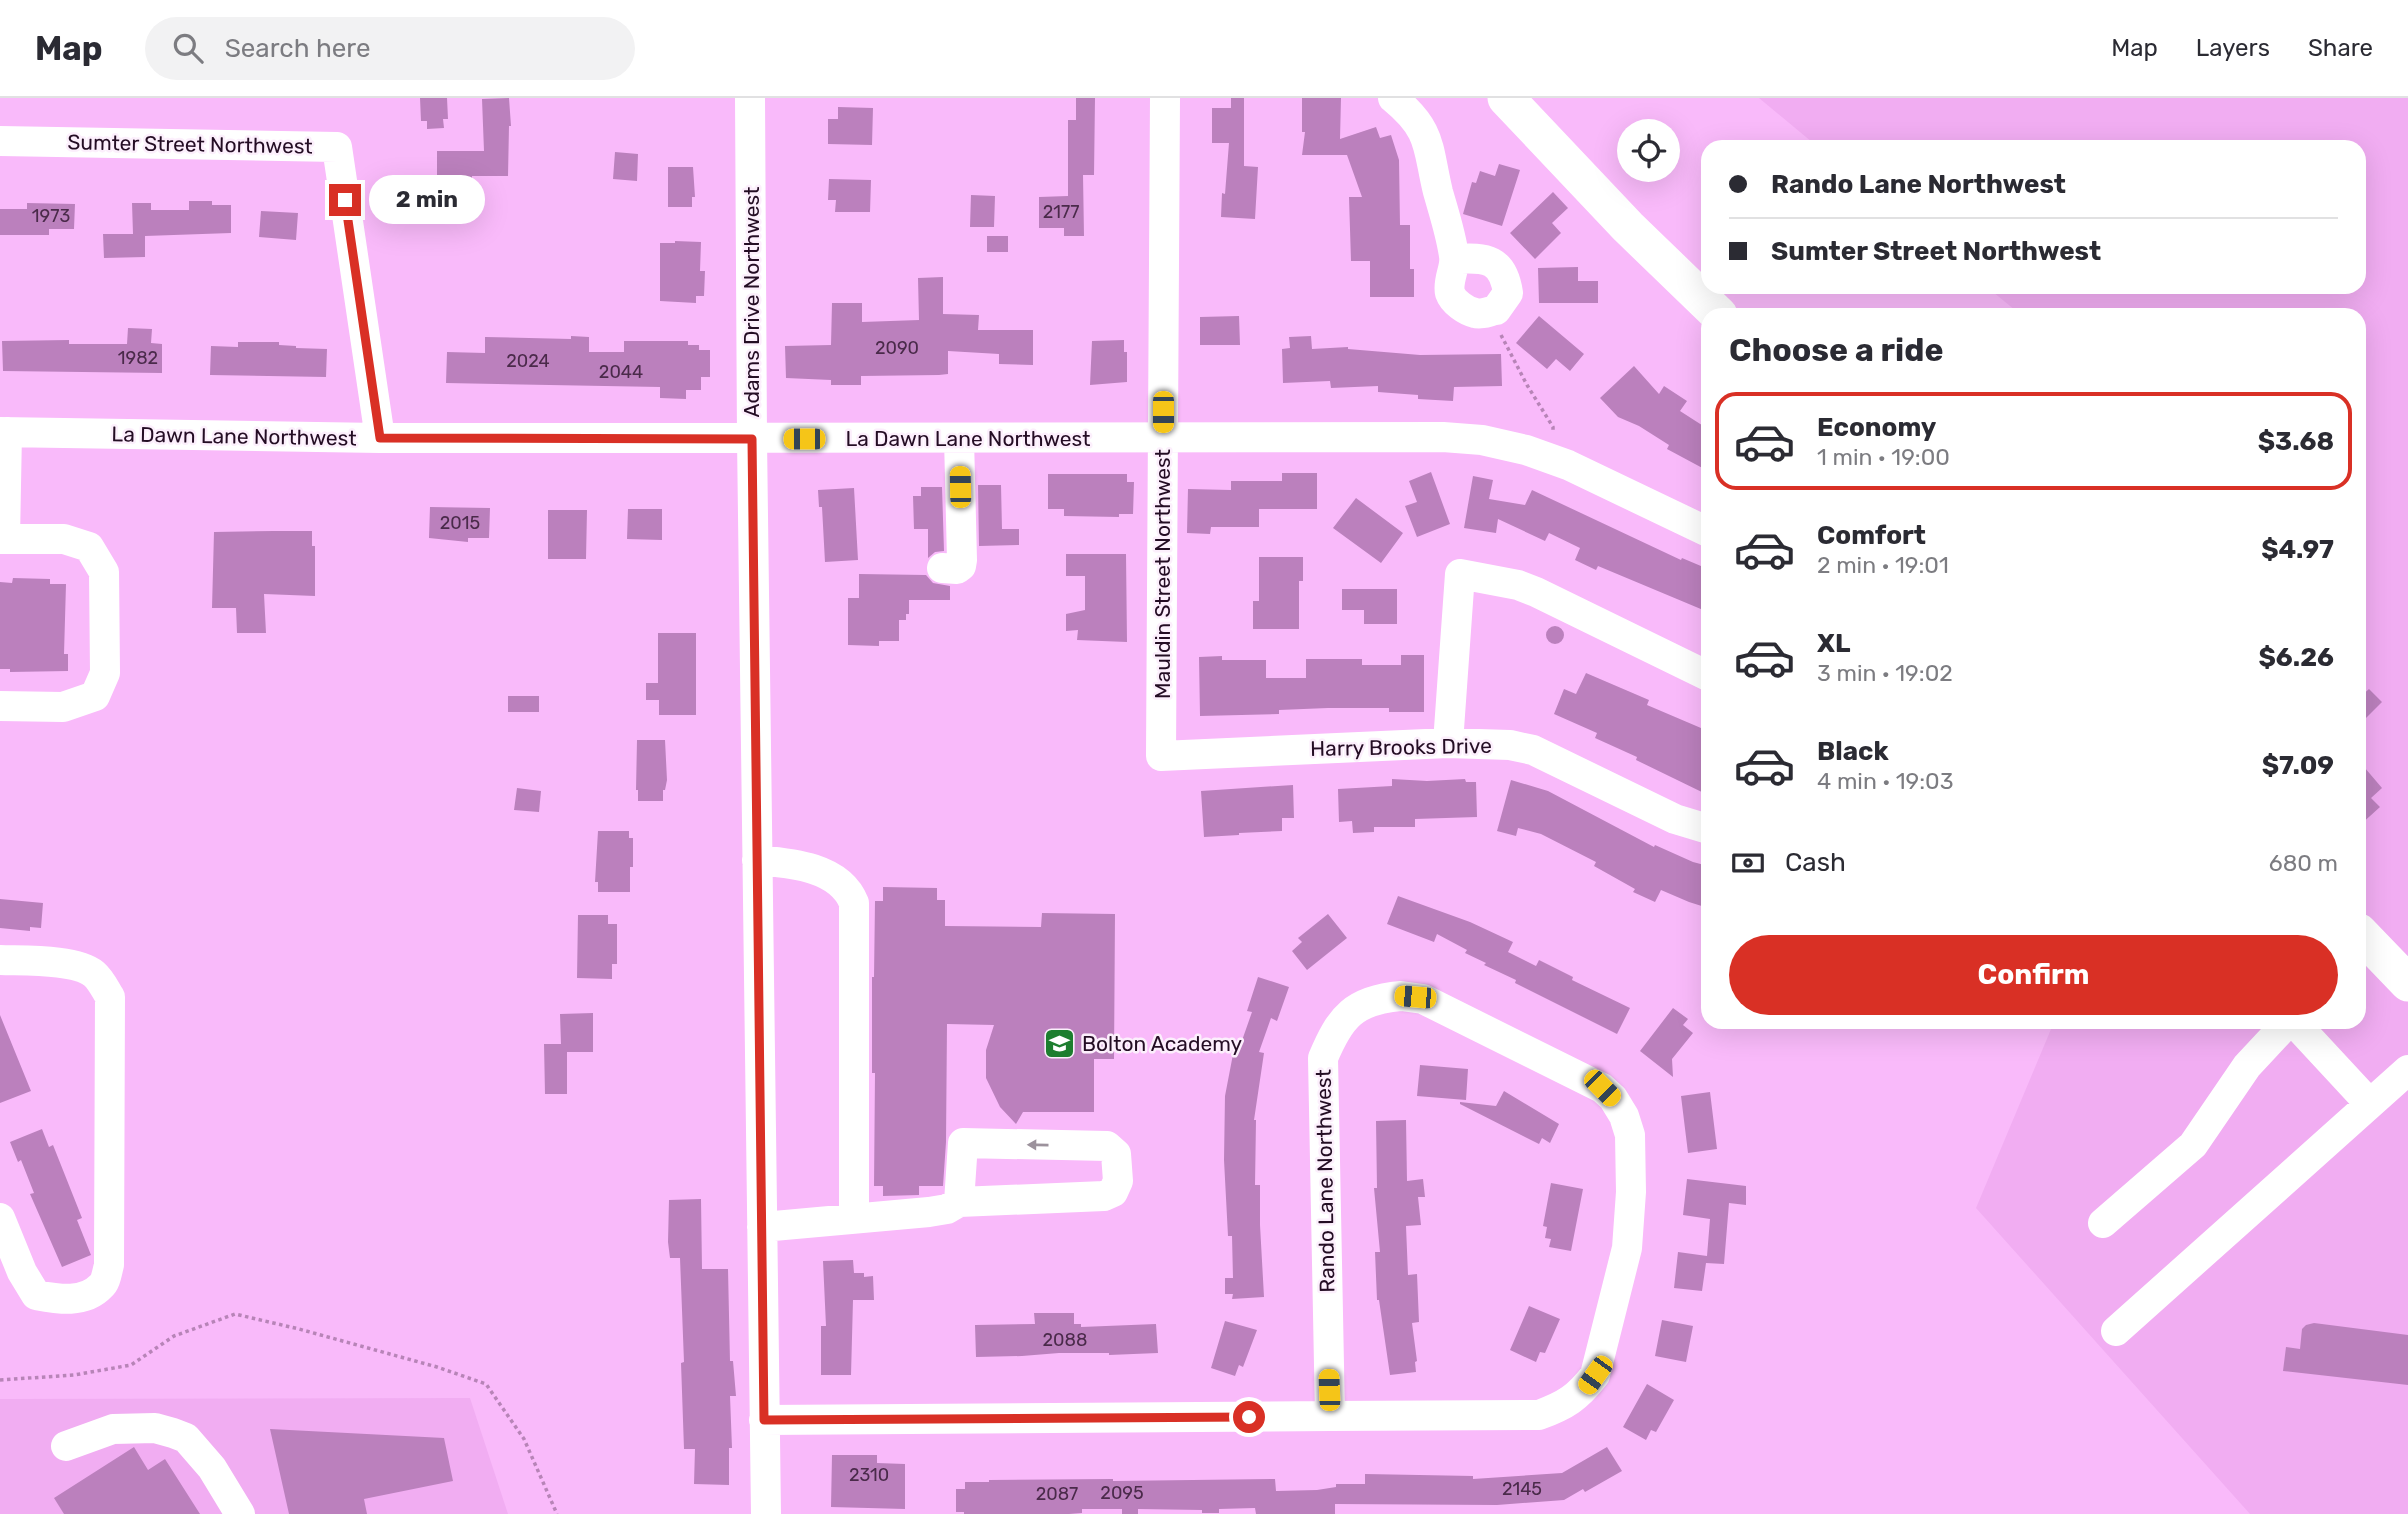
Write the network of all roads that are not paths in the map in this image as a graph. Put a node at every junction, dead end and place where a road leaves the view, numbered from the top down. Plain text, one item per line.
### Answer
1 (750, 98) edge
2 (1165, 98) edge
3 (1393, 98) edge
4 (1506, 98) edge
5 (0, 141) edge
6 (1455, 259) junction
7 (1712, 308) edge
8 (4, 432) edge
9 (380, 438) junction
10 (959, 438) junction
11 (1163, 438) junction
12 (752, 439) junction
13 (1701, 529) edge
14 (2, 539) edge
15 (942, 568) dead end
16 (1701, 673) edge
17 (0, 706) edge
18 (1448, 743) junction
19 (1161, 756) joint
20 (1701, 827) edge
21 (757, 860) junction
22 (2366, 939) edge
23 (0, 960) edge
24 (2408, 983) edge
25 (2281, 1029) edge
26 (2301, 1029) edge
27 (2408, 1070) edge
28 (2371, 1104) junction
29 (959, 1202) junction
30 (0, 1218) edge
31 (854, 1219) junction
32 (2103, 1223) dead end
33 (762, 1227) junction
34 (2116, 1331) dead end
35 (1330, 1416) junction
36 (764, 1420) junction
37 (66, 1446) dead end
38 (240, 1514) edge
39 (766, 1514) edge

1 - 12 street, Adams Drive Northwest
2 - 11 street, Mauldin Street Northwest
3 - 6 street
4 - 7 main road
5 - 9 street, Sumter Street Northwest
6 - 6 street
8 - 9 street, La Dawn Lane Northwest
8 - 14 street
9 - 12 street, La Dawn Lane Northwest
10 - 11 street, La Dawn Lane Northwest
10 - 12 street, La Dawn Lane Northwest
10 - 15 street
11 - 13 street, La Dawn Lane Northwest
11 - 19 street, Mauldin Street Northwest
12 - 21 street, Adams Drive Northwest
14 - 17 street
16 - 18 street
18 - 19 street, Harry Brooks Drive
18 - 20 street, Harry Brooks Drive
21 - 31 street
21 - 33 street, Adams Drive Northwest
22 - 24 main road
23 - 30 street
25 - 32 street
26 - 28 street
27 - 28 street
28 - 34 street
29 -> 29 street
29 - 31 street
31 - 33 street
33 - 36 street, Adams Drive Northwest
35 - 35 street, Rando Lane Northwest
35 - 36 street, Rando Lane Northwest
36 - 39 street, Adams Drive Northwest
37 - 38 street

